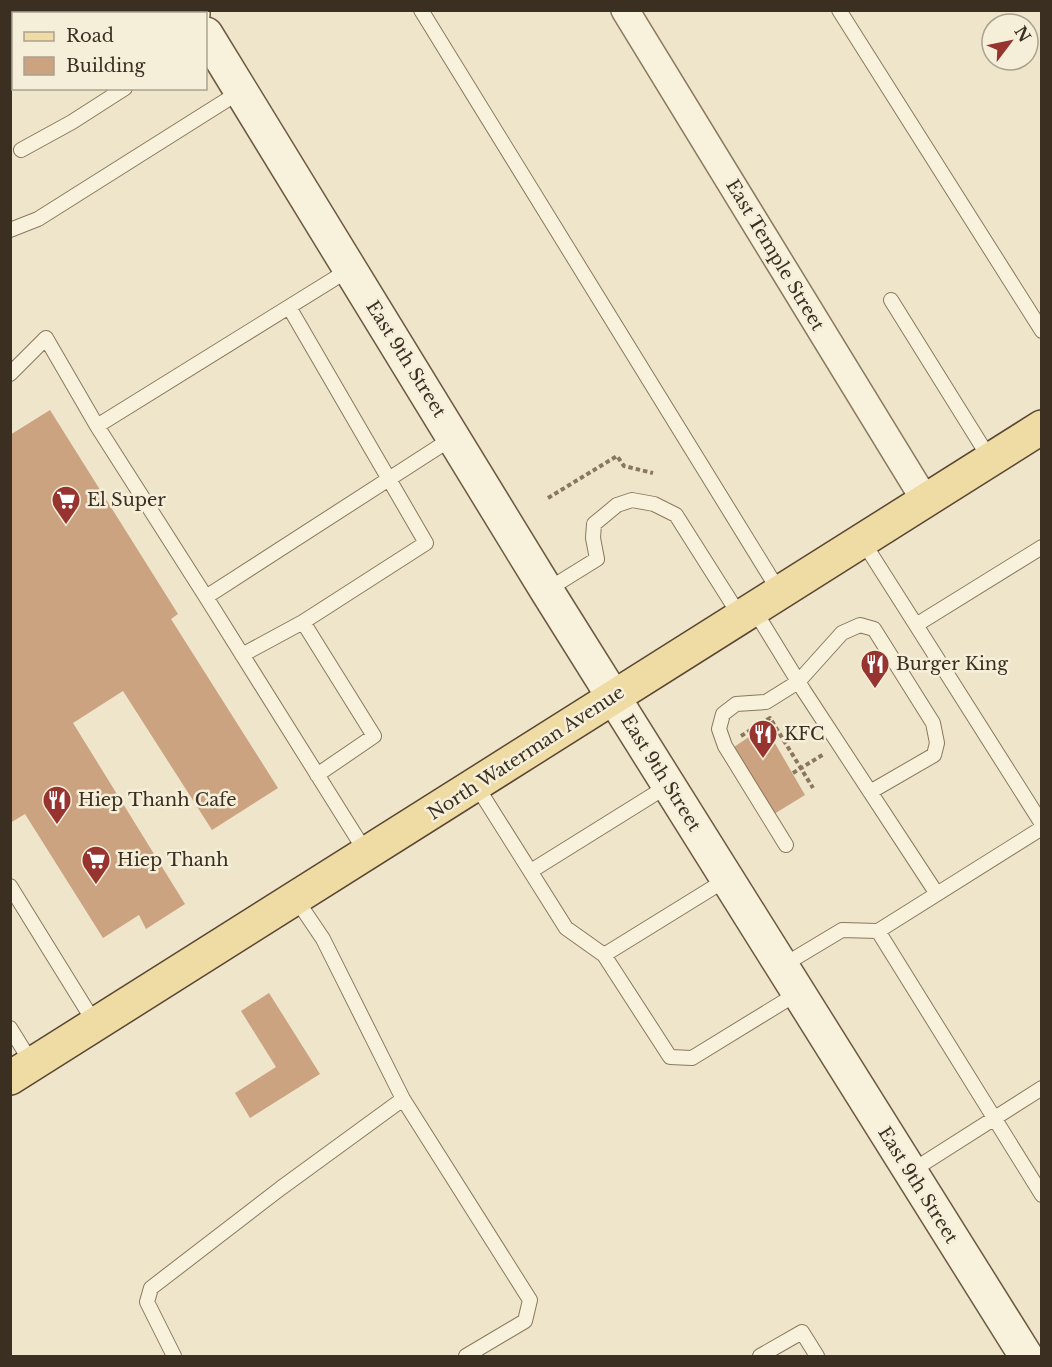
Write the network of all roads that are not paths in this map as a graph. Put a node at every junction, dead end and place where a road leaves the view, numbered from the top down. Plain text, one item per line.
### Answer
1 (420, 10) edge
2 (625, 10) edge
3 (839, 10) edge
4 (207, 37) edge
5 (122, 90) edge
6 (241, 91) junction
7 (21, 150) dead end
8 (10, 230) edge
9 (351, 269) junction
10 (891, 300) dead end
11 (289, 307) junction
12 (1041, 331) edge
13 (10, 374) edge
14 (97, 426) junction
15 (1039, 434) edge
16 (454, 437) junction
17 (990, 459) junction
18 (389, 479) junction
19 (925, 500) junction
20 (862, 540) junction
21 (1041, 547) edge
22 (547, 591) junction
23 (206, 597) junction
24 (757, 605) junction
25 (303, 622) junction
26 (916, 625) junction
27 (242, 655) junction
28 (798, 682) junction
29 (614, 696) junction
30 (317, 775) junction
31 (476, 785) junction
32 (669, 785) junction
33 (870, 792) junction
34 (1041, 826) edge
35 (786, 845) dead end
36 (367, 854) junction
37 (531, 872) junction
38 (728, 879) junction
39 (10, 886) edge
40 (937, 894) junction
41 (296, 899) junction
42 (878, 931) junction
43 (604, 955) junction
44 (790, 980) junction
45 (96, 1025) junction
46 (10, 1028) edge
47 (22, 1071) edge
48 (1041, 1088) edge
49 (403, 1099) junction
50 (994, 1118) junction
51 (910, 1172) junction
52 (1041, 1195) edge
53 (174, 1356) edge
54 (466, 1356) edge
55 (760, 1356) edge
56 (817, 1356) edge
57 (1026, 1356) edge

1 - 24 lane
2 - 19 street, East Temple Street
3 - 12 lane
4 - 6 street, East 9th Street
5 - 7 lane
6 - 8 lane
6 - 9 street, East 9th Street
9 - 11 lane
9 - 16 street, East 9th Street
10 - 17 lane
11 - 14 lane
11 - 18 lane
13 - 14 lane
14 - 23 lane
15 - 17 main road, North Waterman Avenue
16 - 18 lane
16 - 22 street, East 9th Street
17 - 19 main road, North Waterman Avenue
18 - 23 lane
18 - 25 lane
19 - 20 main road, North Waterman Avenue
20 - 24 main road, North Waterman Avenue
20 - 26 lane
21 - 26 lane
22 - 24 lane
22 - 29 street, East 9th Street
23 - 27 lane
24 - 28 lane
24 - 29 main road, North Waterman Avenue
25 - 27 lane
25 - 30 lane
26 - 34 lane
27 - 30 lane
28 - 33 lane
28 - 33 lane
28 - 35 lane
29 - 31 main road, North Waterman Avenue
29 - 32 street, East 9th Street
30 - 36 lane
31 - 36 main road, North Waterman Avenue
31 - 37 lane
32 - 37 lane
32 - 38 street, East 9th Street
33 - 40 lane
34 - 40 lane
36 - 41 main road, North Waterman Avenue
37 - 43 lane
38 - 43 lane
38 - 44 street, East 9th Street
39 - 45 lane
40 - 42 lane
41 - 45 main road, North Waterman Avenue
41 - 49 lane
42 - 44 lane
42 - 50 lane
43 - 44 lane
44 - 51 street, East 9th Street
45 - 47 main road, North Waterman Avenue
46 - 47 lane
48 - 50 lane
49 - 53 lane
49 - 54 lane
50 - 51 lane
50 - 52 lane
51 - 57 street, East 9th Street
55 - 56 lane

